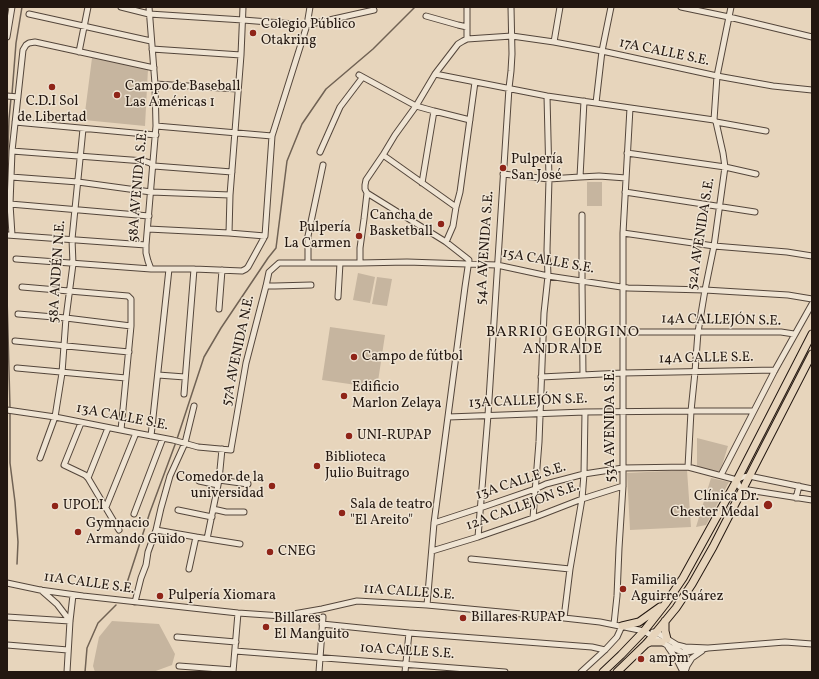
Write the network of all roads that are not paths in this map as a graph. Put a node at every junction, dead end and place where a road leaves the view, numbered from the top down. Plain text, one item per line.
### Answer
1 (88, 7) edge
2 (121, 7) edge
3 (149, 7) edge
4 (243, 7) edge
5 (310, 7) edge
6 (467, 7) edge
7 (511, 7) edge
8 (560, 7) edge
9 (611, 7) edge
10 (681, 7) edge
11 (732, 7) edge
12 (10, 8) edge
13 (374, 10) dead end
14 (29, 14) dead end
15 (149, 14) junction
16 (426, 16) dead end
17 (729, 17) junction
18 (243, 20) junction
19 (307, 25) junction
20 (84, 26) junction
21 (467, 26) junction
22 (512, 36) junction
23 (812, 37) edge
24 (7, 38) edge
25 (467, 39) junction
26 (151, 41) junction
27 (554, 42) junction
28 (152, 50) junction
29 (602, 51) junction
30 (79, 52) junction
31 (241, 55) junction
32 (154, 68) junction
33 (435, 74) junction
34 (717, 76) junction
35 (475, 82) junction
36 (155, 84) junction
37 (509, 88) junction
38 (238, 89) junction
39 (812, 90) edge
40 (12, 96) edge
41 (546, 96) junction
42 (584, 101) junction
43 (596, 103) junction
44 (416, 106) junction
45 (630, 108) junction
46 (434, 111) junction
47 (470, 120) junction
48 (715, 121) junction
49 (15, 122) junction
50 (156, 126) junction
51 (83, 129) junction
52 (766, 131) dead end
53 (235, 133) junction
54 (156, 135) junction
55 (272, 136) junction
56 (12, 151) junction
57 (320, 152) dead end
58 (627, 153) junction
59 (383, 155) junction
60 (80, 156) junction
61 (323, 165) dead end
62 (154, 166) junction
63 (725, 168) junction
64 (232, 172) junction
65 (503, 174) junction
66 (756, 174) dead end
67 (11, 177) junction
68 (580, 177) junction
69 (549, 178) junction
70 (626, 178) junction
71 (78, 182) junction
72 (422, 183) junction
73 (151, 192) junction
74 (625, 192) junction
75 (367, 193) junction
76 (230, 195) junction
77 (10, 204) junction
78 (456, 207) junction
79 (720, 207) junction
80 (75, 210) junction
81 (755, 212) dead end
82 (582, 215) dead end
83 (149, 216) junction
84 (148, 229) junction
85 (229, 233) junction
86 (623, 233) junction
87 (10, 235) edge
88 (265, 236) junction
89 (72, 239) junction
90 (446, 242) junction
91 (146, 245) junction
92 (714, 246) junction
93 (812, 256) edge
94 (16, 259) dead end
95 (279, 263) joint
96 (308, 263) junction
97 (340, 263) junction
98 (360, 263) junction
99 (73, 264) junction
100 (469, 264) junction
101 (497, 265) junction
102 (151, 269) junction
103 (169, 269) junction
104 (194, 269) junction
105 (222, 270) junction
106 (548, 276) junction
107 (582, 282) junction
108 (311, 285) dead end
109 (266, 286) junction
110 (22, 287) dead end
111 (623, 287) junction
112 (705, 290) junction
113 (70, 291) junction
114 (338, 297) dead end
115 (812, 299) edge
116 (812, 304) edge
117 (219, 309) dead end
118 (18, 314) dead end
119 (66, 318) junction
120 (131, 326) junction
121 (623, 332) junction
122 (698, 332) junction
123 (794, 334) junction
124 (812, 334) edge
125 (15, 341) dead end
126 (65, 346) junction
127 (129, 352) junction
128 (812, 354) edge
129 (17, 368) dead end
130 (775, 370) junction
131 (695, 372) junction
132 (62, 373) junction
133 (623, 373) junction
134 (158, 375) junction
135 (583, 375) junction
136 (185, 377) junction
137 (541, 377) junction
138 (126, 378) junction
139 (184, 394) dead end
140 (194, 406) dead end
141 (9, 410) edge
142 (691, 411) junction
143 (585, 412) junction
144 (624, 412) junction
145 (753, 412) junction
146 (540, 414) junction
147 (488, 415) junction
148 (55, 417) junction
149 (448, 417) junction
150 (80, 423) junction
151 (108, 428) junction
152 (122, 430) junction
153 (136, 433) junction
154 (151, 436) junction
155 (163, 438) junction
156 (185, 443) junction
157 (222, 449) junction
158 (232, 449) joint
159 (40, 458) dead end
160 (688, 467) junction
161 (623, 468) junction
162 (584, 474) junction
163 (721, 475) junction
164 (749, 476) junction
165 (88, 478) junction
166 (737, 480) junction
167 (199, 481) dead end
168 (219, 483) junction
169 (248, 484) dead end
170 (623, 486) junction
171 (799, 486) junction
172 (535, 489) junction
173 (742, 489) junction
174 (812, 489) edge
175 (582, 498) junction
176 (796, 498) junction
177 (812, 500) edge
178 (106, 507) junction
179 (480, 508) junction
180 (213, 509) junction
181 (178, 510) dead end
182 (244, 512) dead end
183 (134, 514) dead end
184 (212, 517) junction
185 (533, 518) junction
186 (434, 523) junction
187 (119, 530) dead end
188 (156, 530) junction
189 (196, 538) junction
190 (478, 538) junction
191 (207, 539) junction
192 (240, 544) dead end
193 (432, 551) junction
194 (470, 559) dead end
195 (189, 569) dead end
196 (570, 569) junction
197 (7, 583) edge
198 (40, 590) junction
199 (73, 595) junction
200 (135, 602) junction
201 (666, 603) junction
202 (427, 605) junction
203 (238, 613) junction
204 (323, 616) dead end
205 (7, 617) edge
206 (564, 618) junction
207 (70, 621) junction
208 (665, 621) junction
209 (322, 624) junction
210 (614, 624) junction
211 (622, 626) junction
212 (644, 631) junction
213 (409, 633) junction
214 (654, 634) junction
215 (177, 638) dead end
216 (236, 642) junction
217 (665, 642) junction
218 (646, 644) junction
219 (812, 644) edge
220 (7, 645) edge
221 (708, 648) junction
222 (68, 650) junction
223 (605, 650) junction
224 (685, 650) junction
225 (235, 651) junction
226 (320, 658) junction
227 (406, 664) junction
228 (180, 666) dead end
229 (233, 671) edge
230 (67, 672) edge
231 (319, 672) edge
232 (405, 672) edge
233 (505, 672) edge
234 (581, 672) edge
235 (603, 672) edge
236 (617, 672) edge
237 (684, 672) edge

1 - 20 street
2 - 15 street
3 - 15 street, 58A AVENIDA S.E.
4 - 18 street
5 - 19 street
6 - 21 street
7 - 22 street, 54A AVENIDA S.E.
8 - 27 street
9 - 29 street
10 - 17 street
11 - 17 street, 52A AVENIDA S.E.
12 - 24 street
13 - 19 street
14 - 20 street
15 - 18 street
15 - 26 street, 58A AVENIDA S.E.
16 - 21 street
17 - 23 street
17 - 34 street, 52A AVENIDA S.E.
18 - 19 street
18 - 31 street
19 - 55 street
20 - 26 street
20 - 30 street
21 - 25 street
22 - 25 street, 17A CALLE S.E.
22 - 27 street, 17A CALLE S.E.
22 - 37 street, 54A AVENIDA S.E.
25 - 33 street
26 - 28 street, 58A AVENIDA S.E.
27 - 29 street, 17A CALLE S.E.
28 - 31 street
28 - 32 street, 58A AVENIDA S.E.
29 - 34 street, 17A CALLE S.E.
29 - 43 street
30 - 32 street
30 - 40 street
31 - 38 street
32 - 36 street, 58A AVENIDA S.E.
33 - 35 street
33 - 44 street
34 - 39 street, 17A CALLE S.E.
34 - 48 street, 52A AVENIDA S.E.
35 - 37 street
35 - 47 street
36 - 38 street
36 - 50 street, 58A AVENIDA S.E.
37 - 41 street
37 - 65 street, 54A AVENIDA S.E.
38 - 53 street
40 - 49 street
41 - 42 street
41 - 69 street
42 - 43 street
42 - 68 street
43 - 45 street
44 - 46 street
44 - 57 street
44 - 59 street
45 - 48 street
45 - 58 street, 53A AVENIDA S.E.
46 - 47 street
46 - 72 street
47 - 78 street
48 - 52 street
48 - 63 street, 52A AVENIDA S.E.
49 - 51 street
49 - 56 street
50 - 53 street
50 - 54 street, 58A AVENIDA S.E.
51 - 54 street
51 - 60 street, 58A ANDÉN N.E.
53 - 55 street
53 - 64 street
54 - 62 street, 58A AVENIDA S.E.
55 - 88 street
56 - 60 street
56 - 67 street
58 - 63 street
58 - 70 street, 53A AVENIDA S.E.
59 - 72 street
59 - 75 street
60 - 62 street
60 - 71 street, 58A ANDÉN N.E.
61 - 96 street
62 - 64 street
62 - 73 street, 58A AVENIDA S.E.
63 - 66 street
63 - 79 street, 52A AVENIDA S.E.
64 - 76 street
65 - 69 street
65 - 101 street, 54A AVENIDA S.E.
67 - 71 street
67 - 77 street
68 - 69 street
68 - 70 street
69 - 106 street
70 - 74 street, 53A AVENIDA S.E.
71 - 73 street
71 - 80 street, 58A ANDÉN N.E.
72 - 78 street
73 - 76 street
73 - 83 street, 58A AVENIDA S.E.
74 - 79 street
74 - 86 street, 53A AVENIDA S.E.
75 - 90 street
75 - 98 street
76 - 85 street
77 - 80 street
77 - 87 street
78 - 90 street
79 - 81 street
79 - 92 street, 52A AVENIDA S.E.
80 - 83 street
80 - 89 street, 58A ANDÉN N.E.
82 - 107 street
83 - 84 street, 58A AVENIDA S.E.
84 - 85 street
84 - 91 street, 58A AVENIDA S.E.
85 - 88 street
86 - 92 street
86 - 111 street, 53A AVENIDA S.E.
87 - 89 street
88 - 105 street
89 - 91 street
89 - 99 street, 58A ANDÉN N.E.
90 - 100 street
91 - 102 street, 58A AVENIDA S.E.
92 - 93 street
92 - 112 street, 52A AVENIDA S.E.
94 - 99 street
95 - 96 street, 15A CALLE S.E.
95 - 109 street, 57A AVENIDA N.E.
96 - 97 street, 15A CALLE S.E.
97 - 98 street, 15A CALLE S.E.
97 - 114 street
98 - 100 street, 15A CALLE S.E.
99 - 102 street
99 - 113 street, 58A ANDÉN N.E.
100 - 101 street, 15A CALLE S.E.
100 - 149 street
101 - 106 street, 15A CALLE S.E.
101 - 147 street, 54A AVENIDA S.E.
102 - 103 street
103 - 104 street
103 - 134 street
104 - 105 street
104 - 136 street
105 - 117 street
106 - 107 street, 15A CALLE S.E.
106 - 137 street
107 - 111 street, 15A CALLE S.E.
107 - 135 street
108 - 109 street
109 - 158 street, 57A AVENIDA N.E.
110 - 113 street
111 - 112 street, 15A CALLE S.E.
111 - 121 street, 53A AVENIDA S.E.
112 - 115 street, 15A CALLE S.E.
112 - 122 street, 52A AVENIDA S.E.
113 - 119 street, 58A ANDÉN N.E.
113 - 120 street
116 - 123 street
118 - 119 street
119 - 120 street
119 - 126 street, 58A ANDÉN N.E.
120 - 127 street
121 - 122 street, 14A CALLEJÓN S.E.
121 - 133 street, 53A AVENIDA S.E.
122 - 123 street, 14A CALLEJÓN S.E.
122 - 131 street, 52A AVENIDA S.E.
123 - 130 street
124 - 166 main road
125 - 126 street
126 - 127 street
126 - 132 street, 58A ANDÉN N.E.
127 - 138 street
128 - 164 main road
129 - 132 street
130 - 131 street, 14A CALLE S.E.
130 - 145 street
131 - 133 street, 14A CALLE S.E.
131 - 142 street, 52A AVENIDA S.E.
132 - 138 street
132 - 148 street, 58A ANDÉN N.E.
133 - 135 street, 14A CALLE S.E.
133 - 144 street, 53A AVENIDA S.E.
134 - 136 street
134 - 154 street
135 - 137 street, 14A CALLE S.E.
136 - 139 street
137 - 146 street
138 - 152 street
140 - 156 street
141 - 148 street, 13A CALLE S.E.
142 - 144 street, 13A CALLEJÓN S.E.
142 - 145 street, 13A CALLEJÓN S.E.
142 - 160 street, 52A AVENIDA S.E.
143 - 144 street, 13A CALLEJÓN S.E.
143 - 146 street, 13A CALLEJÓN S.E.
143 - 162 street
144 - 161 street, 53A AVENIDA S.E.
145 - 163 street
146 - 147 street, 13A CALLEJÓN S.E.
146 - 172 street
147 - 149 street, 13A CALLEJÓN S.E.
147 - 179 street, 54A AVENIDA S.E.
148 - 150 street, 13A CALLE S.E.
148 - 159 street, 58A ANDÉN N.E.
149 - 186 street
150 - 151 street, 13A CALLE S.E.
150 - 165 street
151 - 152 street, 13A CALLE S.E.
151 - 165 street
152 - 153 street, 13A CALLE S.E.
153 - 154 street, 13A CALLE S.E.
153 - 178 street
154 - 155 street, 13A CALLE S.E.
155 - 156 street, 13A CALLE S.E.
155 - 183 street
156 - 157 street, 13A CALLE S.E.
156 - 188 street
157 - 158 street, 13A CALLE S.E.
157 - 168 street
160 - 161 street, 13A CALLE S.E.
160 - 163 street, 13A CALLE S.E.
161 - 162 street, 13A CALLE S.E.
161 - 170 street, 53A AVENIDA S.E.
162 - 172 street, 13A CALLE S.E.
162 - 175 street
163 - 166 street, 13A CALLE S.E.
164 - 166 street
164 - 171 street
164 - 173 main road
165 - 178 street
166 - 173 street
166 - 201 main road
167 - 168 street
168 - 169 street
168 - 180 street
170 - 175 street, 12A CALLEJÓN S.E.
170 - 210 street, 53A AVENIDA S.E.
171 - 174 street
171 - 176 street
172 - 179 street, 13A CALLE S.E.
172 - 185 street
173 - 176 street
173 - 208 main road
175 - 185 street, 12A CALLEJÓN S.E.
175 - 196 street
176 - 177 street
178 - 187 street
179 - 186 street, 13A CALLE S.E.
179 - 190 street, 54A AVENIDA S.E.
180 - 182 street
180 - 184 street
181 - 184 street
184 - 191 street
185 - 190 street, 12A CALLEJÓN S.E.
186 - 193 street
188 - 189 street
188 - 200 street
189 - 191 street
189 - 195 street
190 - 193 street, 12A CALLEJÓN S.E.
191 - 192 street
193 - 202 street
194 - 196 street
196 - 206 street
197 - 198 street, 11A CALLE S.E.
198 - 199 street, 11A CALLE S.E.
198 - 207 street
199 - 200 street, 11A CALLE S.E.
199 - 207 street
200 - 203 street, 11A CALLE S.E.
201 - 211 main road
201 - 212 main road
202 - 203 street, 11A CALLE S.E.
202 - 206 street, 11A CALLE S.E.
203 - 216 street
204 - 209 street
205 - 207 street
206 - 210 street, 11A CALLE S.E.
207 - 222 street
208 - 214 main road
208 - 217 main road
209 - 213 street
209 - 226 street
210 - 211 street, 11A CALLE S.E.
211 - 212 street, 11A CALLE S.E.
211 - 223 street
212 - 214 street, 11A CALLE S.E.
212 - 235 main road
213 - 223 street
213 - 227 street
214 - 217 street, 11A CALLE S.E.
214 - 218 main road
215 - 216 street
216 - 225 street
217 - 218 main road
217 - 224 street, 11A CALLE S.E.
217 - 237 street
218 - 236 main road
219 - 221 street
220 - 222 street
221 - 224 street
221 - 237 street
222 - 230 street
223 - 234 street
224 - 237 street
225 - 226 street, 10A CALLE S.E.
225 - 229 street
226 - 227 street, 10A CALLE S.E.
226 - 231 street
227 - 232 street
227 - 233 street, 10A CALLE S.E.
228 - 229 street

